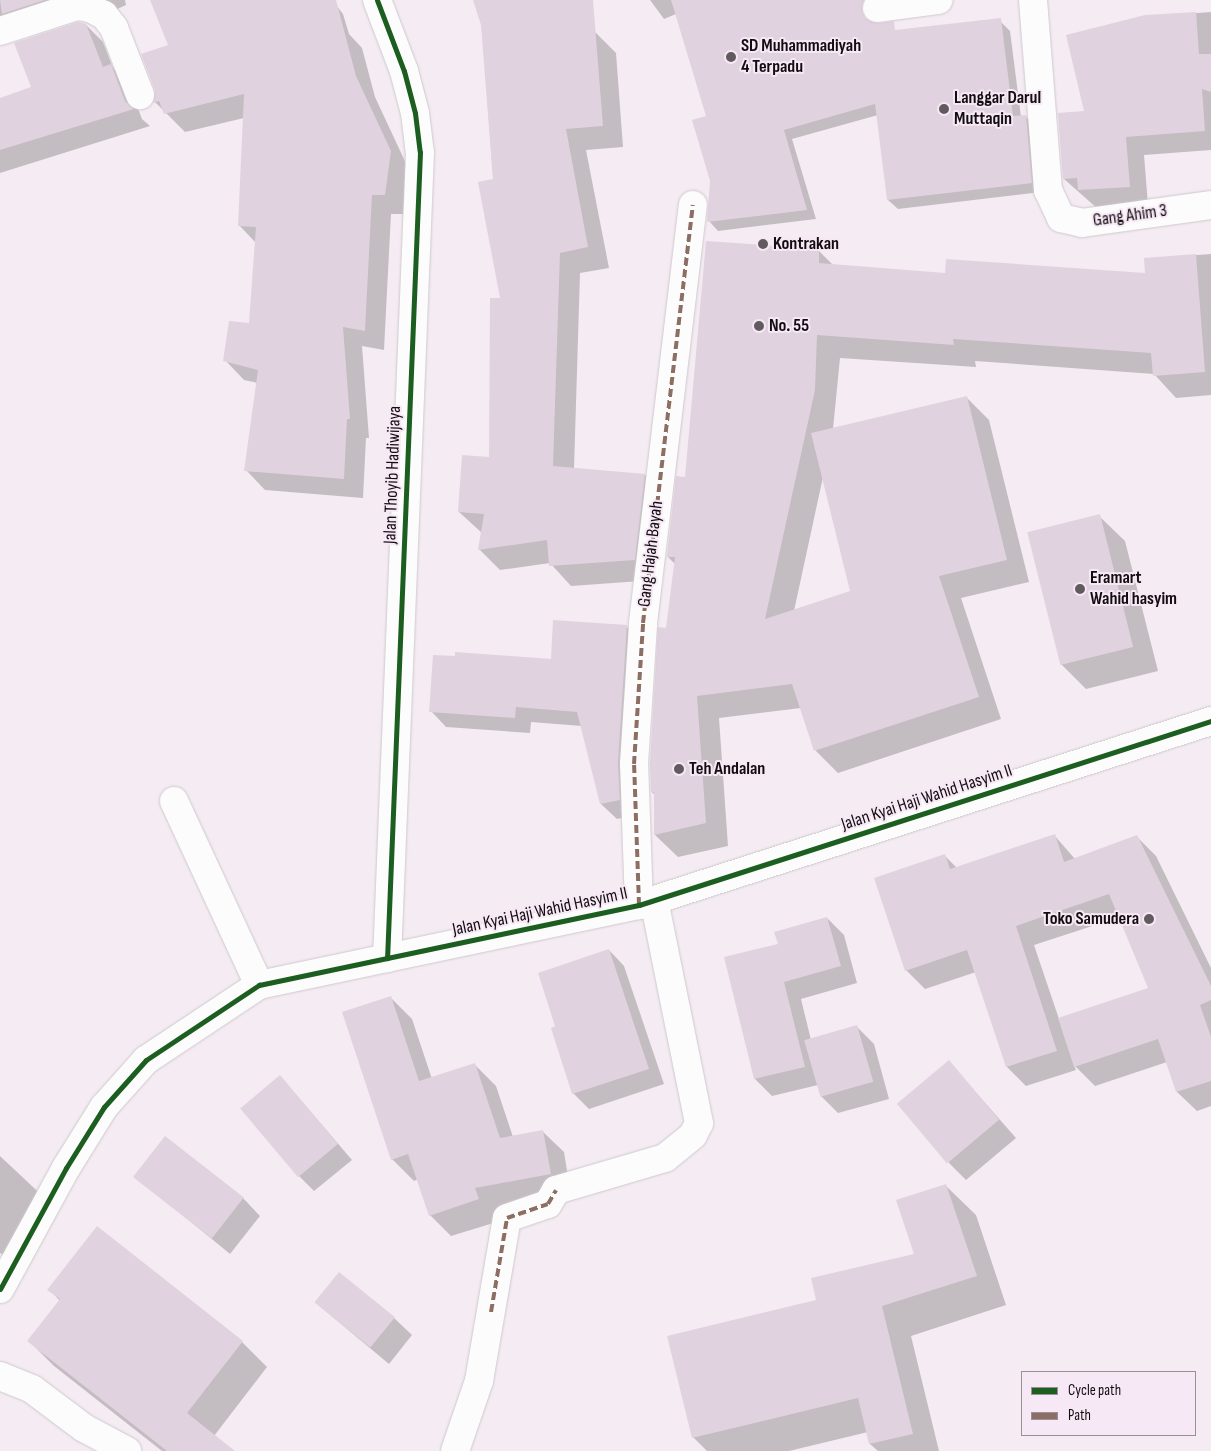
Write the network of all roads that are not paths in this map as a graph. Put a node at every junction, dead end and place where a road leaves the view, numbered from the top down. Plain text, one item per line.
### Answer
1 (378, 0) edge
2 (938, 0) edge
3 (1033, 0) edge
4 (877, 8) dead end
5 (0, 31) edge
6 (140, 96) dead end
7 (693, 205) dead end
8 (1211, 205) edge
9 (1211, 721) edge
10 (174, 801) dead end
11 (647, 902) junction
12 (387, 958) junction
13 (259, 986) junction
14 (0, 1289) edge
15 (0, 1376) edge
16 (127, 1451) edge
17 (454, 1451) edge

1 - 12 street, Jalan Thoyib Hadiwijaya
2 - 4 street
3 - 8 street, Gang Ahim 3
5 - 6 street
7 - 11 street, Gang Hajah Bayah
9 - 11 street, Jalan Kyai Haji Wahid Hasyim II
10 - 13 street
11 - 12 street, Jalan Kyai Haji Wahid Hasyim II
11 - 17 street, Gang Hajah Bayah
12 - 13 street, Jalan Kyai Haji Wahid Hasyim II
13 - 14 street, Jalan Kyai Haji Wahid Hasyim II
15 - 16 street

